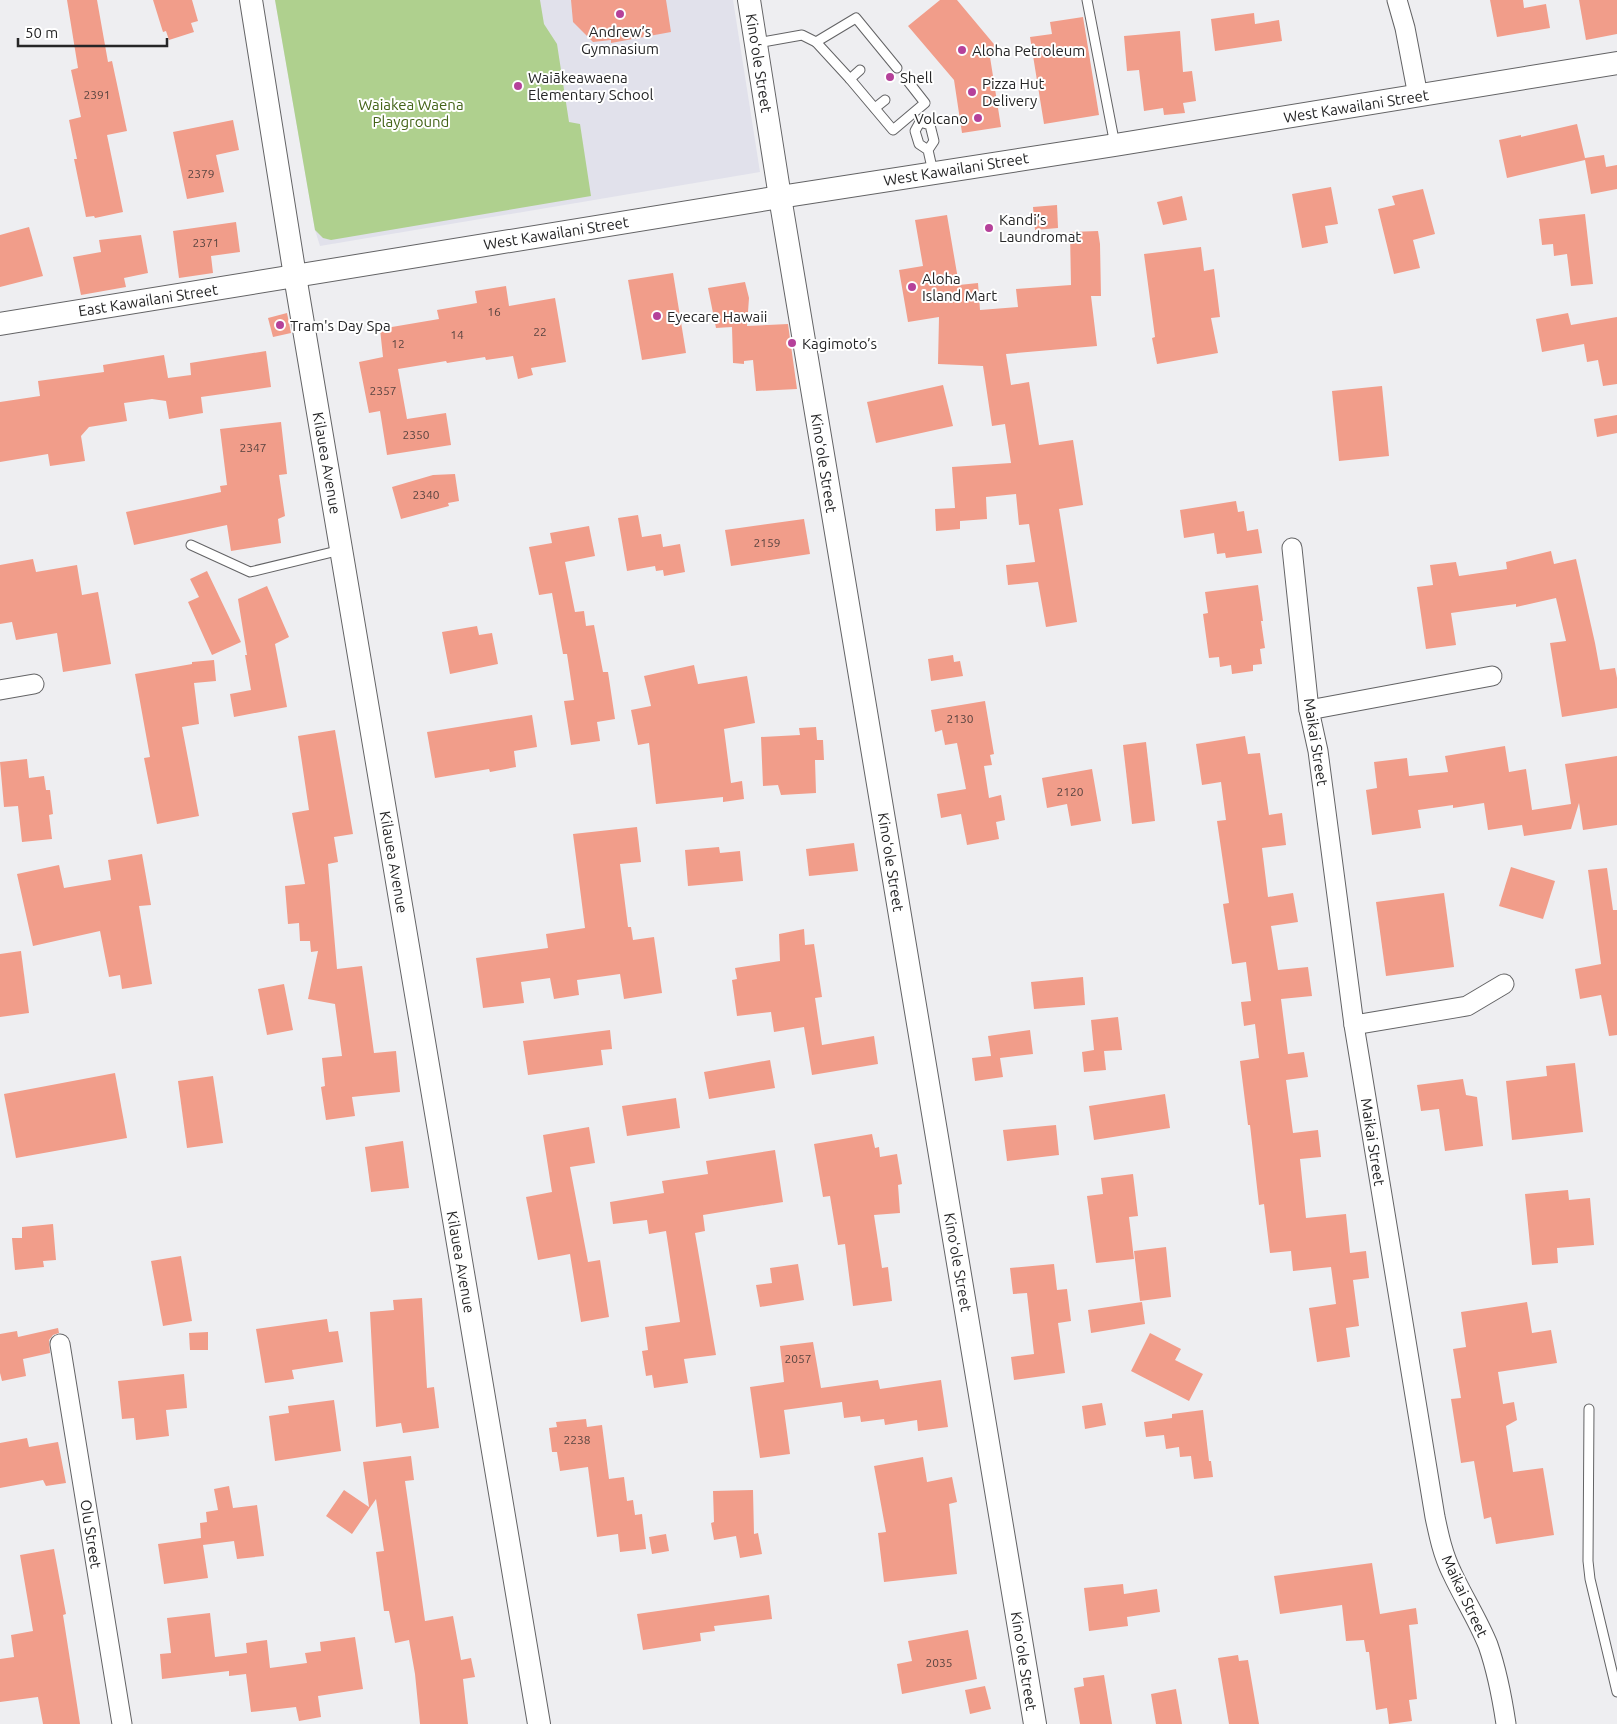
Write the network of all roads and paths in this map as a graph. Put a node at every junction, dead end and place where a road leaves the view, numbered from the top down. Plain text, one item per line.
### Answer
1 (251, 0) edge
2 (749, 0) edge
3 (1088, 0) edge
4 (1397, 0) edge
5 (816, 42) junction
6 (756, 43) junction
7 (1617, 63) edge
8 (896, 68) dead end
9 (860, 70) dead end
10 (850, 79) junction
11 (906, 84) dead end
12 (1418, 96) junction
13 (885, 100) dead end
14 (875, 108) junction
15 (913, 114) junction
16 (920, 122) junction
17 (1115, 146) junction
18 (928, 150) junction
19 (933, 173) junction
20 (780, 197) junction
21 (295, 276) junction
22 (0, 324) edge
23 (191, 545) dead end
24 (1292, 548) dead end
25 (342, 550) junction
26 (1492, 676) dead end
27 (34, 684) dead end
28 (0, 690) edge
29 (1310, 710) junction
30 (1504, 984) dead end
31 (1354, 1025) junction
32 (60, 1344) dead end
33 (1589, 1410) dead end
34 (1617, 1692) edge
35 (122, 1724) edge
36 (539, 1724) edge
37 (1035, 1724) edge
38 (1506, 1724) edge

1 - 21 street, Kilauea Avenue
2 - 6 street, Kinoʻole Street
3 - 17 lane
4 - 12 street
5 - 6 lane
5 - 8 lane
5 - 10 lane
6 - 20 street, Kinoʻole Street
7 - 12 street, West Kawailani Street
9 - 10 lane
10 - 14 lane
11 - 15 lane
12 - 17 street, West Kawailani Street
13 - 14 lane
14 - 15 lane
15 - 16 lane
16 - 18 lane
16 - 18 lane
17 - 19 street, West Kawailani Street
18 - 19 lane
19 - 20 street, West Kawailani Street
20 - 21 street, West Kawailani Street
20 - 37 street, Kinoʻole Street
21 - 22 street, East Kawailani Street
21 - 25 street, Kilauea Avenue
23 - 25 lane
24 - 29 street, Maikai Street
25 - 36 street, Kilauea Avenue
26 - 29 street
27 - 28 street
29 - 31 street, Maikai Street
30 - 31 street
31 - 38 street, Maikai Street
32 - 35 street, Olu Street
33 - 34 lane

